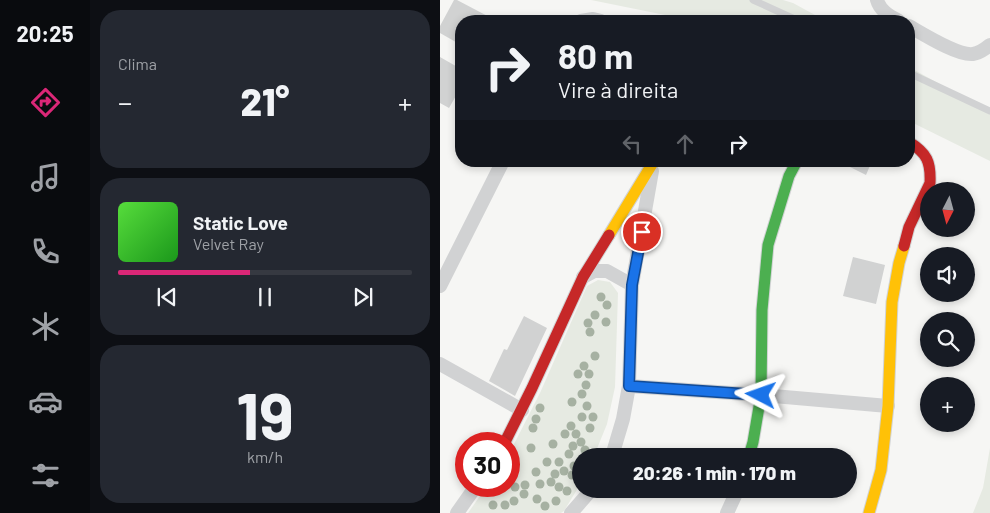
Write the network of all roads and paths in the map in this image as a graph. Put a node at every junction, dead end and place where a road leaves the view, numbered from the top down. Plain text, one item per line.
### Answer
1 (754, 0) edge
2 (877, 0) edge
3 (786, 15) edge
4 (887, 15) edge
5 (915, 29) edge
6 (990, 45) edge
7 (915, 76) edge
8 (990, 111) edge
9 (915, 145) edge
10 (501, 167) edge
11 (651, 167) edge
12 (653, 167) edge
13 (794, 167) edge
14 (582, 277) junction
15 (632, 285) junction
16 (440, 286) edge
17 (440, 364) edge
18 (629, 386) junction
19 (761, 395) junction
20 (888, 406) junction
21 (522, 410) junction
22 (510, 432) edge
23 (614, 448) edge
24 (751, 448) edge
25 (469, 497) edge
26 (584, 498) edge
27 (734, 498) edge
28 (458, 513) edge
29 (571, 513) edge
30 (727, 513) edge
31 (869, 513) edge

1 - 3 lane
2 - 4 street
5 - 6 street
7 - 8 lane
9 - 20 street
10 - 16 street
11 - 14 street
12 - 15 street
13 - 19 street
14 - 15 street
14 - 21 street
15 - 18 street
17 - 21 street
18 - 19 street
18 - 23 street
19 - 20 street
19 - 24 street
20 - 31 street
21 - 22 street
25 - 28 street
26 - 29 street
27 - 30 street

